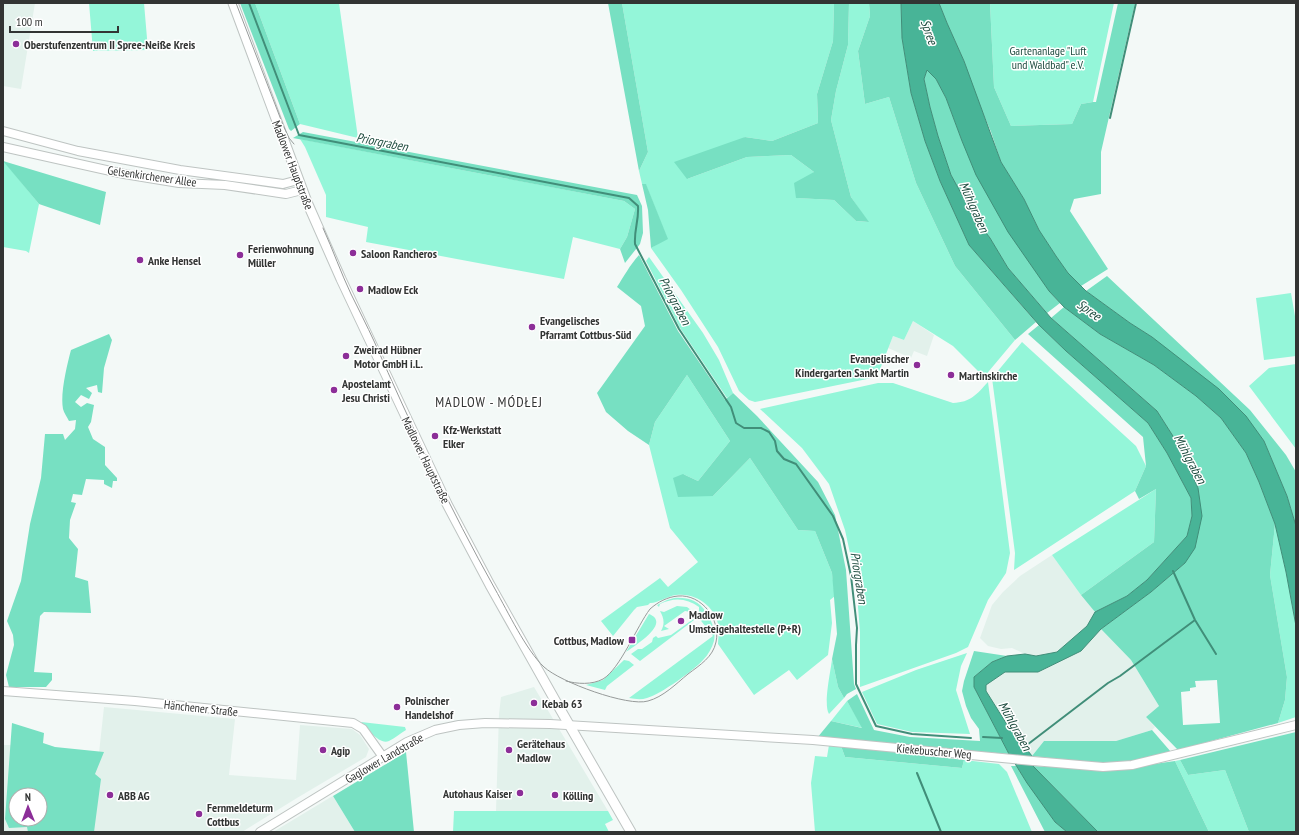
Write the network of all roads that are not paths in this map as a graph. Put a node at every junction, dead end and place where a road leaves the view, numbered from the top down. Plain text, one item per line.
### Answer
1 (233, 3) edge
2 (3, 131) edge
3 (3, 147) edge
4 (298, 180) junction
5 (302, 190) junction
6 (3, 691) edge
7 (568, 725) junction
8 (1293, 726) edge
9 (382, 757) junction
10 (260, 832) edge
11 (631, 832) edge

1 - 4 main road, Madlower Hauptstraße
2 - 4 main road, Gelsenkirchener Allee
3 - 5 main road, Gelsenkirchener Allee
4 - 5 main road, Madlower Hauptstraße
5 - 7 main road, Madlower Hauptstraße
6 - 9 main road, Hänchener Straße
7 - 8 main road, Kiekebuscher Weg
7 - 9 main road, Gaglower Landstraße
7 - 11 main road, Madlower Hauptstraße
9 - 10 main road, Gaglower Landstraße

